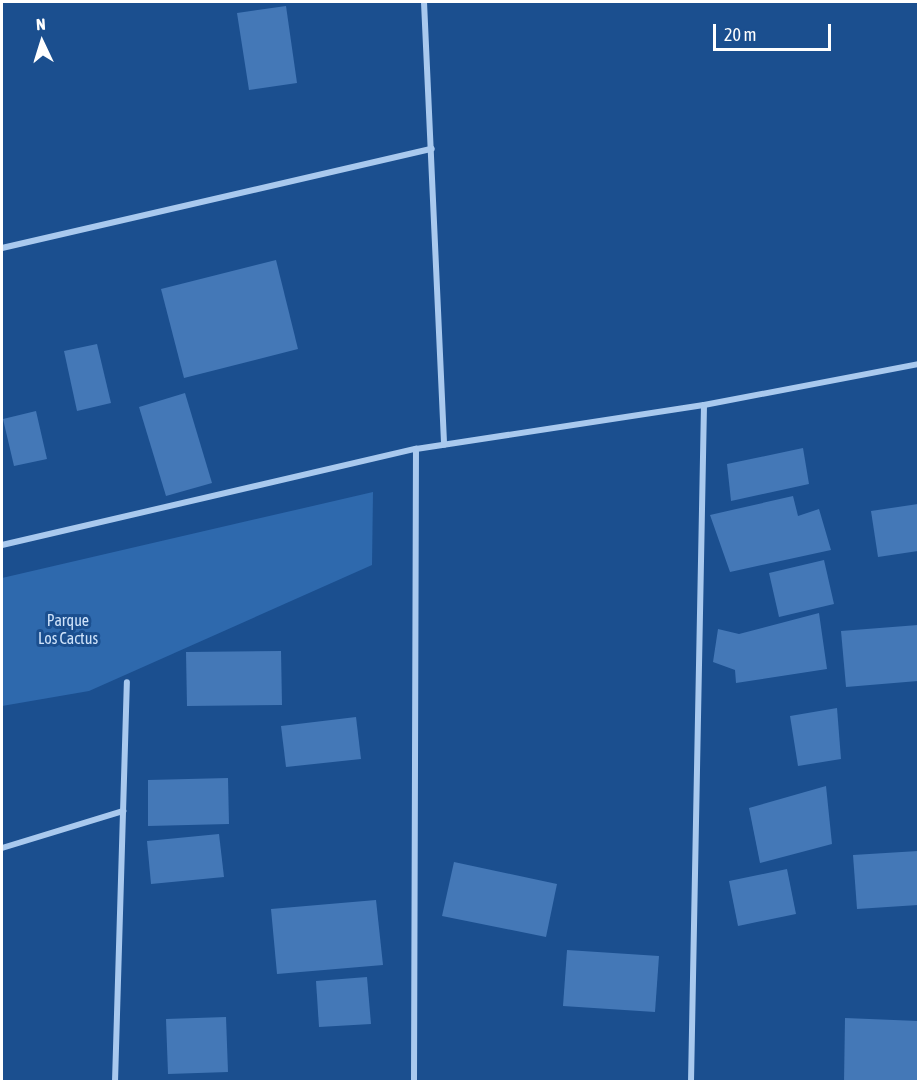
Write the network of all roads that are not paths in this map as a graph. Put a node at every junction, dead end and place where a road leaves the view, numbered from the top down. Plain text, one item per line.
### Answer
1 (424, 2) edge
2 (432, 149) junction
3 (2, 248) edge
4 (918, 364) edge
5 (704, 405) junction
6 (444, 445) junction
7 (416, 449) junction
8 (2, 545) edge
9 (127, 682) dead end
10 (123, 811) junction
11 (2, 848) edge
12 (115, 1082) edge
13 (414, 1082) edge
14 (691, 1082) edge

1 - 2 street
2 - 3 street
2 - 6 street
4 - 5 street
5 - 6 street
5 - 14 street
6 - 7 street
7 - 8 street
7 - 13 street
9 - 10 street
10 - 11 street
10 - 12 street

